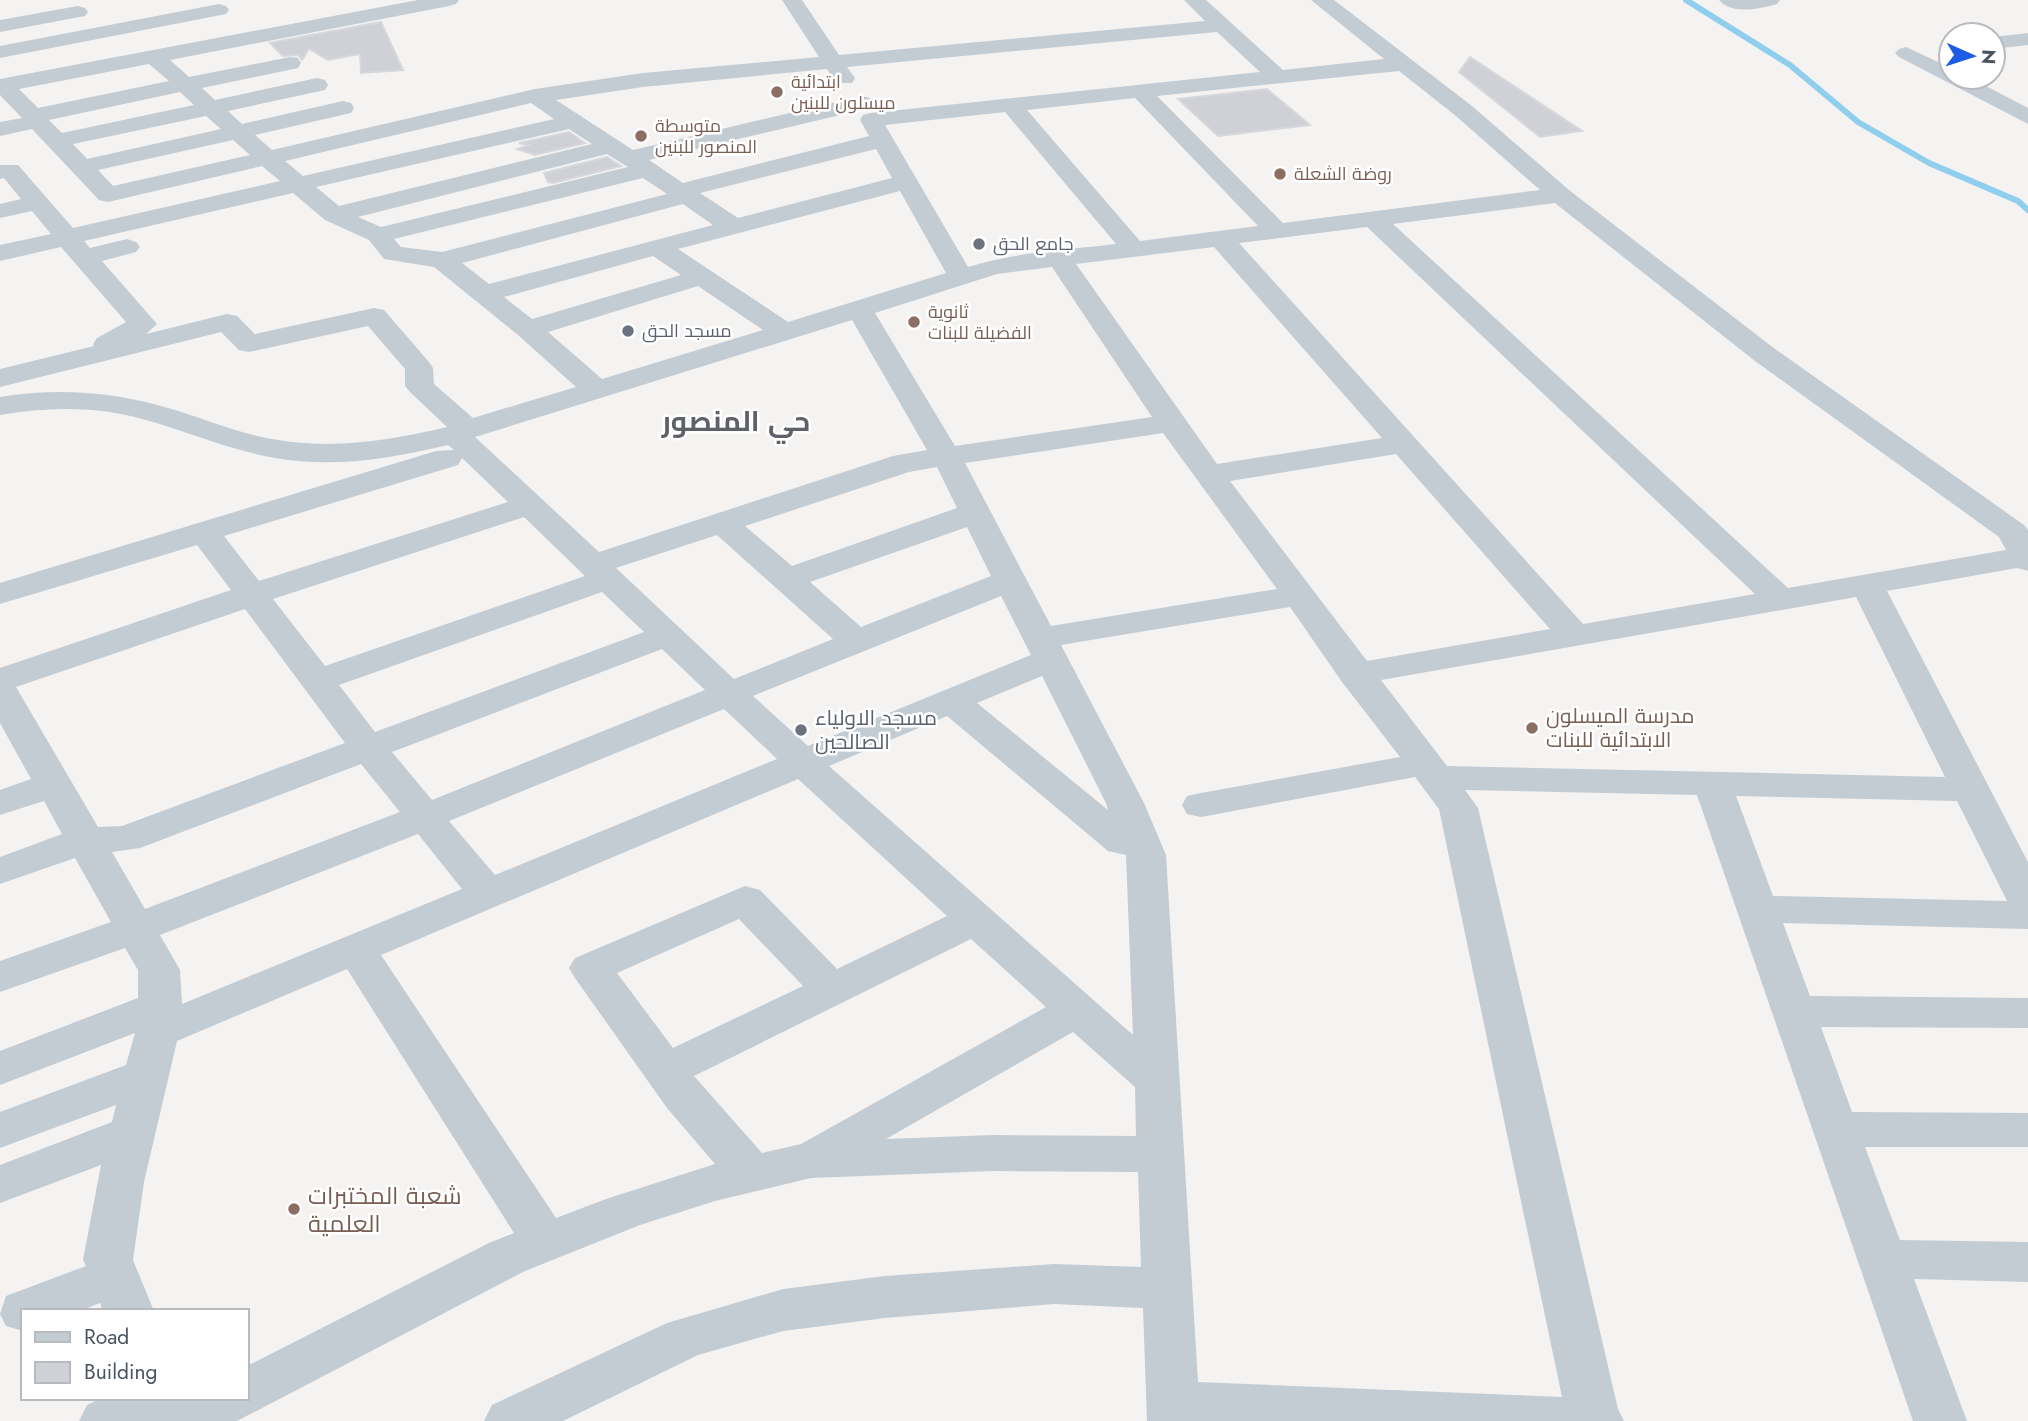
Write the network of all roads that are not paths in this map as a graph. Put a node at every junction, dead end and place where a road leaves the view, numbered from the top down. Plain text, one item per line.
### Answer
1 (449, 0) edge
2 (792, 0) edge
3 (1194, 0) edge
4 (1321, 0) edge
5 (1728, 0) edge
6 (1770, 0) edge
7 (104, 7) dead end
8 (223, 10) edge
9 (1222, 25) junction
10 (0, 26) edge
11 (254, 38) junction
12 (2028, 39) edge
13 (2007, 41) edge
14 (1937, 49) edge
15 (0, 52) edge
16 (153, 57) junction
17 (833, 61) junction
18 (290, 64) junction
19 (1402, 64) junction
20 (1937, 69) edge
21 (1278, 77) junction
22 (4, 82) edge
23 (185, 85) junction
24 (317, 85) junction
25 (1140, 91) junction
26 (1979, 91) edge
27 (535, 96) junction
28 (1012, 106) junction
29 (210, 107) junction
30 (342, 108) junction
31 (2028, 117) edge
32 (36, 119) junction
33 (573, 121) junction
34 (872, 121) junction
35 (0, 129) edge
36 (237, 132) junction
37 (379, 132) junction
38 (58, 158) junction
39 (267, 158) junction
40 (629, 158) junction
41 (5, 171) edge
42 (906, 182) junction
43 (297, 183) junction
44 (683, 194) junction
45 (1560, 194) junction
46 (108, 195) junction
47 (41, 206) junction
48 (326, 208) junction
49 (0, 211) edge
50 (1373, 219) junction
51 (734, 227) junction
52 (1277, 231) junction
53 (378, 235) junction
54 (67, 237) junction
55 (1220, 238) junction
56 (657, 247) junction
57 (1133, 248) junction
58 (0, 253) edge
59 (85, 257) junction
60 (1058, 257) junction
61 (442, 260) junction
62 (701, 277) junction
63 (961, 277) junction
64 (483, 294) junction
65 (860, 310) junction
66 (528, 329) junction
67 (785, 332) junction
68 (97, 355) junction
69 (0, 378) edge
70 (597, 390) junction
71 (91, 401) junction
72 (0, 406) edge
73 (1171, 424) junction
74 (465, 438) junction
75 (1404, 444) junction
76 (945, 456) junction
77 (1208, 475) junction
78 (530, 505) junction
79 (975, 513) junction
80 (723, 523) junction
81 (204, 532) junction
82 (2026, 559) edge
83 (601, 572) junction
84 (788, 579) junction
85 (1010, 580) junction
86 (1867, 585) junction
87 (0, 594) edge
88 (251, 594) junction
89 (1298, 596) junction
90 (1781, 600) junction
91 (668, 635) junction
92 (1575, 636) junction
93 (856, 641) junction
94 (1045, 649) junction
95 (1355, 674) junction
96 (0, 680) edge
97 (317, 681) junction
98 (0, 690) edge
99 (727, 692) junction
100 (952, 701) junction
101 (11, 734) edge
102 (369, 749) junction
103 (804, 763) junction
104 (1429, 771) junction
105 (1712, 784) junction
106 (53, 785) junction
107 (1971, 789) junction
108 (0, 803) edge
109 (1201, 805) dead end
110 (424, 817) junction
111 (85, 840) junction
112 (1141, 842) junction
113 (0, 871) edge
114 (487, 893) junction
115 (2028, 902) edge
116 (1757, 909) junction
117 (2028, 915) edge
118 (976, 919) junction
119 (136, 929) junction
120 (355, 948) junction
121 (0, 977) edge
122 (832, 990) junction
123 (1076, 1010) junction
124 (1794, 1011) junction
125 (2028, 1013) edge
126 (159, 1019) junction
127 (0, 1069) edge
128 (665, 1071) junction
129 (147, 1075) junction
130 (1158, 1082) junction
131 (1836, 1129) junction
132 (2028, 1130) edge
133 (0, 1131) edge
134 (132, 1133) junction
135 (1161, 1154) junction
136 (811, 1160) junction
137 (752, 1174) junction
138 (0, 1185) edge
139 (546, 1242) junction
140 (1883, 1259) junction
141 (2028, 1262) edge
142 (1168, 1289) junction
143 (122, 1293) edge
144 (34, 1309) edge
145 (21, 1312) edge
146 (0, 1320) edge
147 (248, 1390) edge
148 (153, 1400) edge
149 (166, 1400) edge
150 (229, 1400) edge
151 (1174, 1413) edge
152 (107, 1421) edge
153 (174, 1421) edge
154 (183, 1421) edge
155 (512, 1421) edge
156 (1595, 1421) edge
157 (1940, 1421) edge

1 - 11 street
2 - 17 street
3 - 9 street
4 - 19 street
5 - 6 street
7 - 10 street
8 - 11 street
8 - 15 street
9 - 17 street
9 - 21 street
11 - 16 street
11 - 18 street
12 - 13 street
14 - 20 street
16 - 22 street
16 - 23 street
17 - 27 street
17 - 34 street
18 - 23 street
18 - 24 street
19 - 21 street
19 - 45 street
21 - 25 street
22 - 32 street
23 - 29 street
23 - 32 street
24 - 29 street
24 - 30 street
25 - 28 street
25 - 52 street
26 - 31 street
27 - 33 street
27 - 37 street
28 - 34 street
28 - 57 street
29 - 36 street
29 - 38 street
30 - 36 street
30 - 37 street
32 - 35 street
32 - 38 street
33 - 40 street
33 - 43 street
34 - 40 street
34 - 42 street
34 - 44 street
36 - 38 street
36 - 39 street
37 - 39 street
38 - 41 street
38 - 46 street
39 - 43 street
39 - 46 street
40 - 44 street
40 - 48 street
40 - 53 street
41 - 47 street
42 - 51 street
42 - 63 street
43 - 48 street
43 - 54 street
44 - 51 street
44 - 61 street
45 - 50 street
45 - 82 street
46 - 47 street
47 - 49 street
47 - 54 street
48 - 53 street
48 - 59 street
50 - 52 street
50 - 90 street
51 - 56 street
52 - 55 street
53 - 61 street
54 - 58 street
54 - 59 street
55 - 57 street
55 - 75 street
56 - 62 street
56 - 64 street
57 - 60 street
59 - 68 street
60 - 63 street
60 - 73 street
61 - 64 street
62 - 66 street
62 - 67 street
63 - 65 street
64 - 66 street
65 - 67 street
65 - 76 street
66 - 70 street
67 - 70 street
68 - 69 street
68 - 71 street
68 - 74 street
70 - 74 street
71 - 72 street
71 - 74 street
73 - 76 street
73 - 77 street
74 - 78 street
74 - 81 street
75 - 77 street
75 - 92 street
76 - 79 street
76 - 80 street
77 - 89 street
78 - 83 street
78 - 88 street
79 - 84 street
79 - 85 street
80 - 83 street
80 - 84 street
81 - 87 street
81 - 88 street
82 - 86 street
83 - 91 street
83 - 97 street
84 - 93 street
85 - 93 street
85 - 94 street
86 - 90 street
86 - 107 street
88 - 96 street
88 - 97 street
89 - 94 street
89 - 95 street
90 - 92 street
91 - 99 street
91 - 102 street
92 - 95 street
93 - 99 street
94 - 100 street
94 - 112 street
95 - 104 street
97 - 102 street
98 - 101 street
99 - 103 street
99 - 110 street
100 - 103 street
100 - 112 street
101 - 106 street
102 - 110 street
102 - 111 street
103 - 114 street
103 - 118 street
104 - 105 street
104 - 109 street
104 - 156 street
105 - 107 street
105 - 116 street
106 - 108 street
106 - 111 street
107 - 115 street
110 - 114 street
110 - 119 street
111 - 113 street
111 - 119 street
112 - 130 street
114 - 120 street
116 - 117 street
116 - 124 street
118 - 122 street
118 - 123 street
119 - 121 street
119 - 126 street
120 - 126 street
120 - 139 street
122 - 128 street
122 - 128 street
123 - 130 street
123 - 136 street
124 - 125 street
124 - 131 street
126 - 127 street
126 - 129 street
128 - 137 street
129 - 133 street
129 - 134 street
130 - 135 street
131 - 132 street
131 - 140 street
134 - 138 street
134 - 143 street
135 - 136 street
135 - 142 street
136 - 137 street
137 - 139 street
139 - 147 street
140 - 141 street
140 - 157 street
142 - 151 street
142 - 155 street
143 - 144 street
145 - 146 street
148 - 152 street
149 - 153 street
150 - 154 street
151 - 156 street

